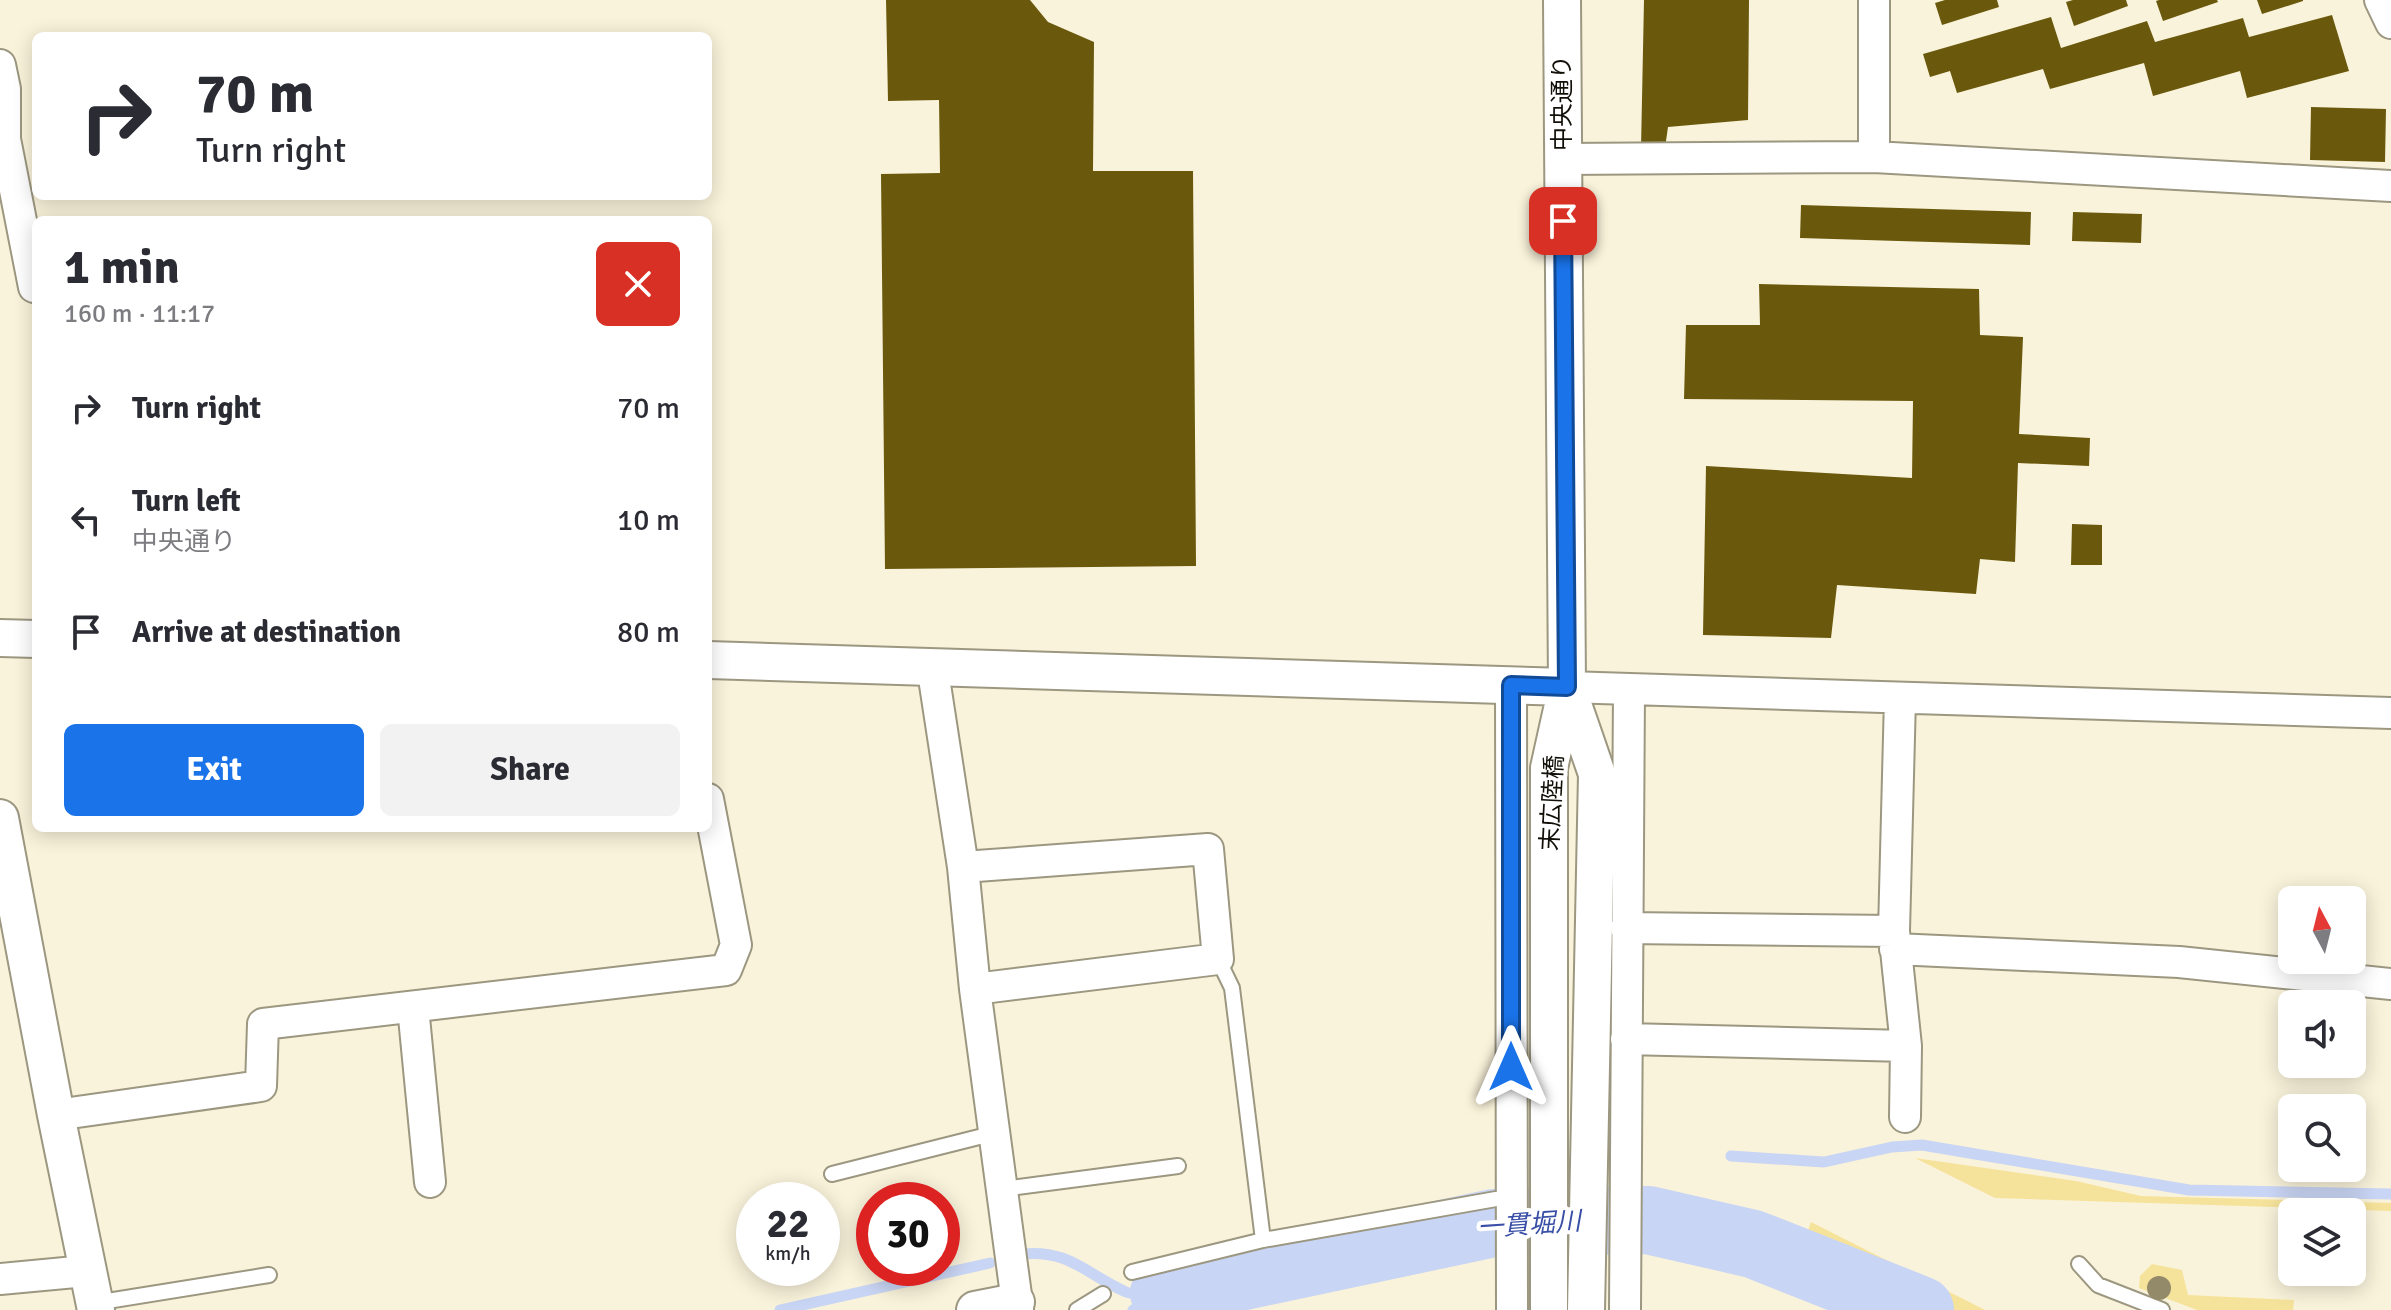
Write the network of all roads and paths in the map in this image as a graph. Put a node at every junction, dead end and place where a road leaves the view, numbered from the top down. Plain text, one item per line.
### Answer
1 (1562, 0) edge
2 (1874, 0) edge
3 (2380, 0) edge
4 (2391, 23) edge
5 (0, 65) edge
6 (1874, 157) junction
7 (1562, 159) junction
8 (2391, 186) edge
9 (32, 277) edge
10 (0, 638) edge
11 (32, 639) edge
12 (712, 660) edge
13 (932, 665) junction
14 (1511, 685) junction
15 (1567, 687) junction
16 (1629, 690) junction
17 (1900, 698) junction
18 (2391, 713) edge
19 (0, 818) edge
20 (712, 820) edge
21 (963, 867) junction
22 (7, 895) edge
23 (1626, 928) junction
24 (1894, 940) junction
25 (1218, 959) junction
26 (2391, 984) edge
27 (975, 989) junction
28 (413, 1007) junction
29 (1626, 1039) junction
30 (1906, 1046) junction
31 (56, 1115) junction
32 (1905, 1117) dead end
33 (995, 1133) junction
34 (1178, 1166) dead end
35 (832, 1174) dead end
36 (430, 1182) dead end
37 (1003, 1189) junction
38 (1504, 1200) junction
39 (1263, 1240) junction
40 (2079, 1264) dead end
41 (1132, 1272) dead end
42 (269, 1275) dead end
43 (0, 1279) edge
44 (92, 1294) edge
45 (1103, 1294) dead end
46 (1017, 1306) edge
47 (975, 1310) edge
48 (1077, 1310) edge
49 (1512, 1310) edge
50 (1549, 1310) edge
51 (1586, 1310) edge
52 (1625, 1310) edge
53 (2162, 1310) edge

1 - 7 street, 中央通り
2 - 6 street
3 - 4 street
5 - 9 street
6 - 7 street
6 - 8 street
7 - 15 street, 中央通り
10 - 11 street
12 - 13 street
13 - 14 street
13 - 21 street
14 - 15 street
14 - 38 street
15 - 16 street
15 - 50 street, 末広陸橋
15 - 51 street, 末広陸橋
16 - 17 street
16 - 23 street
17 - 18 street
17 - 24 street
19 - 22 street
20 - 28 street
21 - 25 street
21 - 27 street
22 - 31 street
23 - 24 street
23 - 29 street
24 - 26 street
24 - 30 street
25 - 27 street
25 - 39 lane
27 - 33 street
28 - 31 street
28 - 36 street
29 - 30 street
29 - 52 street
30 - 32 street
31 - 44 street
33 - 35 lane
33 - 37 street
34 - 37 lane
37 - 46 street
38 - 39 lane
38 - 49 street
39 - 41 lane
40 - 53 lane
42 - 44 lane
43 - 44 street
45 - 48 lane
46 - 47 street

